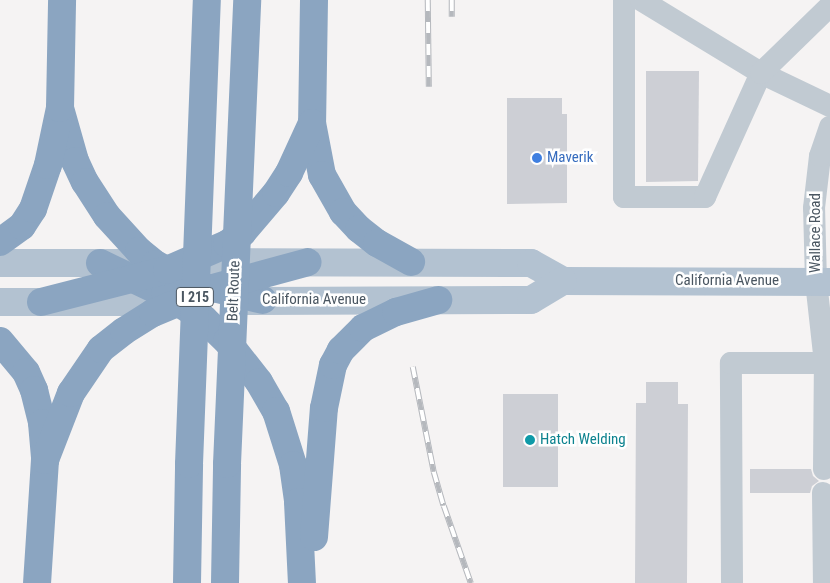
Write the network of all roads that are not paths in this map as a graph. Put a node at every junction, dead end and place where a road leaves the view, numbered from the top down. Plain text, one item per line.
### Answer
1 (62, 0) edge
2 (207, 0) edge
3 (247, 0) edge
4 (314, 0) edge
5 (624, 0) edge
6 (641, 0) edge
7 (830, 6) edge
8 (761, 73) junction
9 (830, 106) edge
10 (60, 108) junction
11 (312, 123) junction
12 (830, 127) edge
13 (0, 242) edge
14 (308, 262) junction
15 (411, 262) junction
16 (0, 263) edge
17 (160, 269) junction
18 (563, 281) junction
19 (823, 282) edge
20 (213, 288) junction
21 (263, 300) junction
22 (438, 300) junction
23 (0, 302) edge
24 (41, 302) junction
25 (178, 302) junction
26 (0, 341) edge
27 (828, 363) edge
28 (45, 460) junction
29 (824, 469) dead end
30 (823, 493) dead end
31 (37, 583) edge
32 (187, 583) edge
33 (225, 583) edge
34 (302, 583) edge
35 (309, 583) edge
36 (732, 583) edge
37 (824, 583) edge

1 - 10 highway
2 - 32 highway, I 215
3 - 33 highway, Belt Route / I 215
4 - 11 highway
5 - 8 street
6 - 8 street
7 - 8 street
8 - 9 street
10 - 13 highway
10 - 17 highway
11 - 15 highway
11 - 17 highway
12 - 19 street, Wallace Road
14 - 15 main road, California Avenue
14 - 17 main road, California Avenue
14 - 20 highway
15 - 18 main road, California Avenue
16 - 17 main road, California Avenue
17 - 20 highway
17 - 24 highway
17 - 25 highway
18 - 19 main road, California Avenue
18 - 22 main road, California Avenue
19 - 27 street, Wallace Road
20 - 21 highway
20 - 25 highway
21 - 22 main road, California Avenue
21 - 25 main road, California Avenue
22 - 35 highway
23 - 24 main road, California Avenue
24 - 25 main road, California Avenue
25 - 28 highway
25 - 34 highway
26 - 28 highway
27 - 29 street, Wallace Road
27 - 36 street
28 - 31 highway
30 - 37 street

